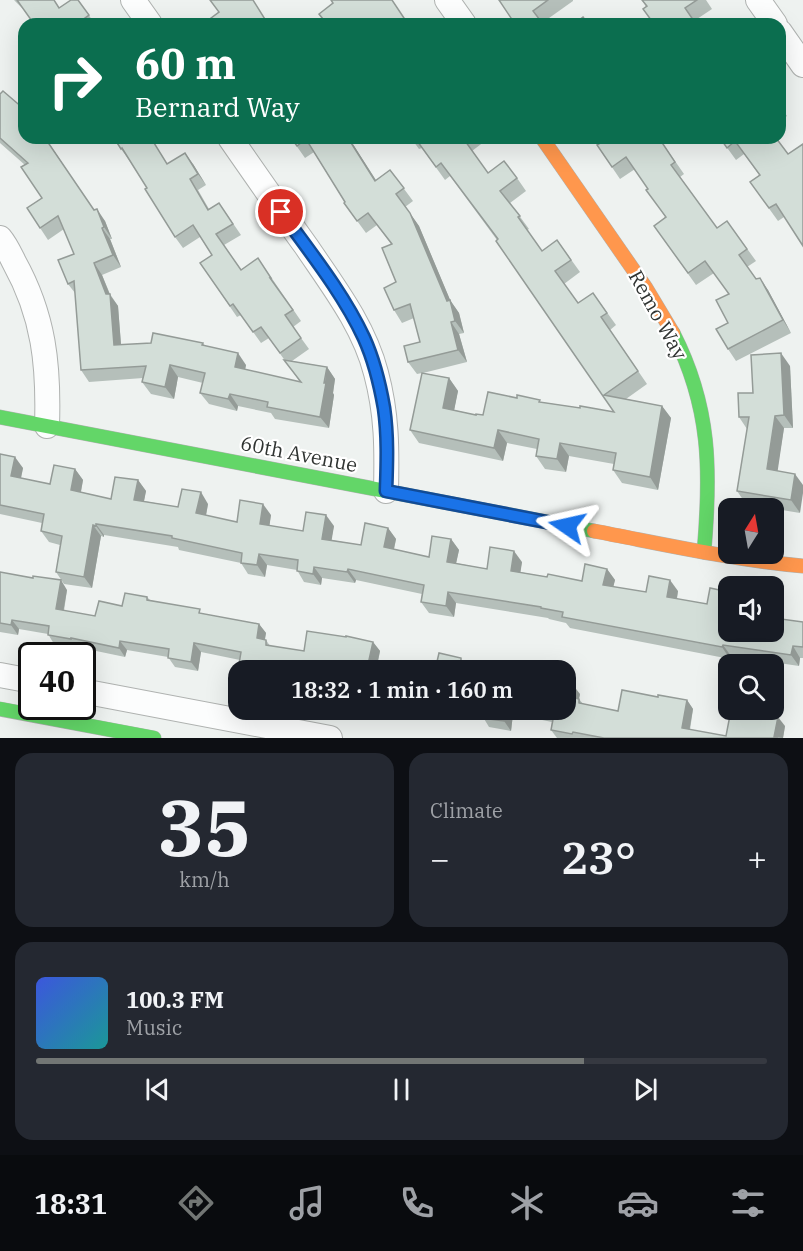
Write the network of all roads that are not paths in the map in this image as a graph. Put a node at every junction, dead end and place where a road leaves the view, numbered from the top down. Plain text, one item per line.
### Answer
1 (133, 0) edge
2 (447, 0) edge
3 (758, 0) edge
4 (146, 18) edge
5 (460, 18) edge
6 (771, 18) edge
7 (786, 41) edge
8 (803, 65) edge
9 (234, 144) edge
10 (546, 144) edge
11 (0, 238) edge
12 (0, 417) edge
13 (47, 426) junction
14 (386, 491) junction
15 (704, 552) junction
16 (803, 566) edge
17 (0, 675) edge
18 (18, 678) edge
19 (96, 694) edge
20 (0, 709) edge
21 (154, 738) edge
22 (330, 738) edge

1 - 4 street
2 - 5 street
3 - 6 street
7 - 8 street
9 - 14 street
10 - 15 street, Remo Way
11 - 13 street
12 - 13 street, 60th Avenue
13 - 14 street, 60th Avenue
14 - 15 street, 60th Avenue
15 - 16 street, 60th Avenue
17 - 18 street
19 - 22 street
20 - 21 street

